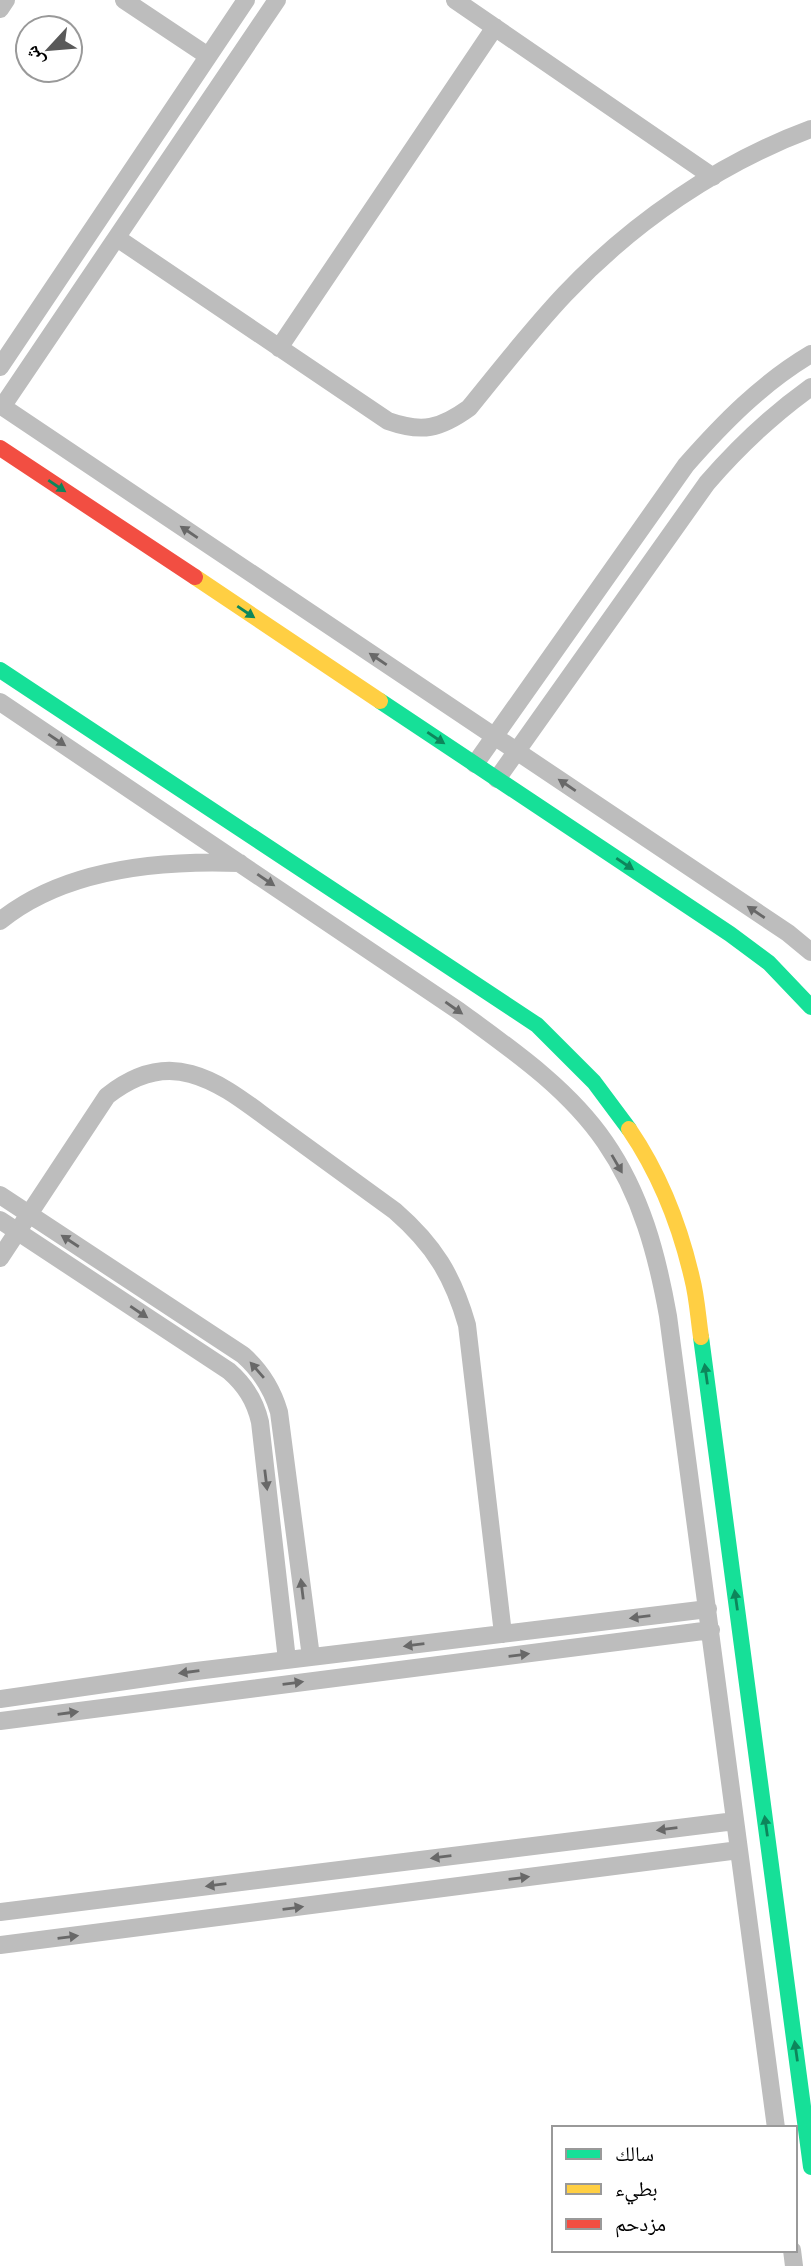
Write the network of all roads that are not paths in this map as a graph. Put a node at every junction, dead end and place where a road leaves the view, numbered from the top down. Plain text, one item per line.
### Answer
1 (6, 0) edge
2 (124, 0) edge
3 (246, 0) edge
4 (277, 0) edge
5 (455, 0) edge
6 (0, 9) edge
7 (495, 27) junction
8 (208, 56) junction
9 (811, 129) edge
10 (713, 177) junction
11 (117, 238) junction
12 (279, 348) junction
13 (811, 354) edge
14 (0, 367) edge
15 (811, 387) edge
16 (1, 406) edge
17 (0, 448) edge
18 (0, 670) edge
19 (0, 702) edge
20 (494, 736) junction
21 (517, 752) junction
22 (475, 764) junction
23 (497, 779) junction
24 (241, 863) junction
25 (0, 921) edge
26 (811, 953) edge
27 (811, 1007) edge
28 (0, 1195) edge
29 (29, 1214) junction
30 (0, 1220) edge
31 (17, 1231) junction
32 (0, 1258) edge
33 (708, 1609) junction
34 (710, 1630) junction
35 (503, 1634) junction
36 (311, 1657) junction
37 (287, 1660) junction
38 (0, 1699) edge
39 (0, 1721) edge
40 (735, 1821) junction
41 (739, 1850) junction
42 (0, 1912) edge
43 (0, 1945) edge
44 (776, 2126) edge
45 (811, 2167) edge

1 - 6 street
2 - 8 street
3 - 8 street
4 - 11 street
5 - 7 street
7 - 10 street
7 - 12 street
8 - 14 street
9 - 10 street
10 - 12 street
11 - 12 street
11 - 16 street
13 - 20 street
15 - 21 street
20 -> 16 street
17 -> 22 street
45 -> 18 street
19 -> 24 street
20 - 21 street
20 - 22 street
21 - 23 street
26 -> 21 street
22 - 23 street
23 -> 27 street
24 - 25 street
24 -> 33 street
28 - 29 street
29 - 31 street
29 - 35 street
36 -> 29 street
30 - 31 street
31 - 32 street
31 -> 37 street
33 - 34 street
33 -> 35 street
39 -> 34 street
34 - 40 street
35 -> 36 street
36 - 37 street
37 -> 38 street
40 - 41 street
40 -> 42 street
43 -> 41 street
41 - 44 street

